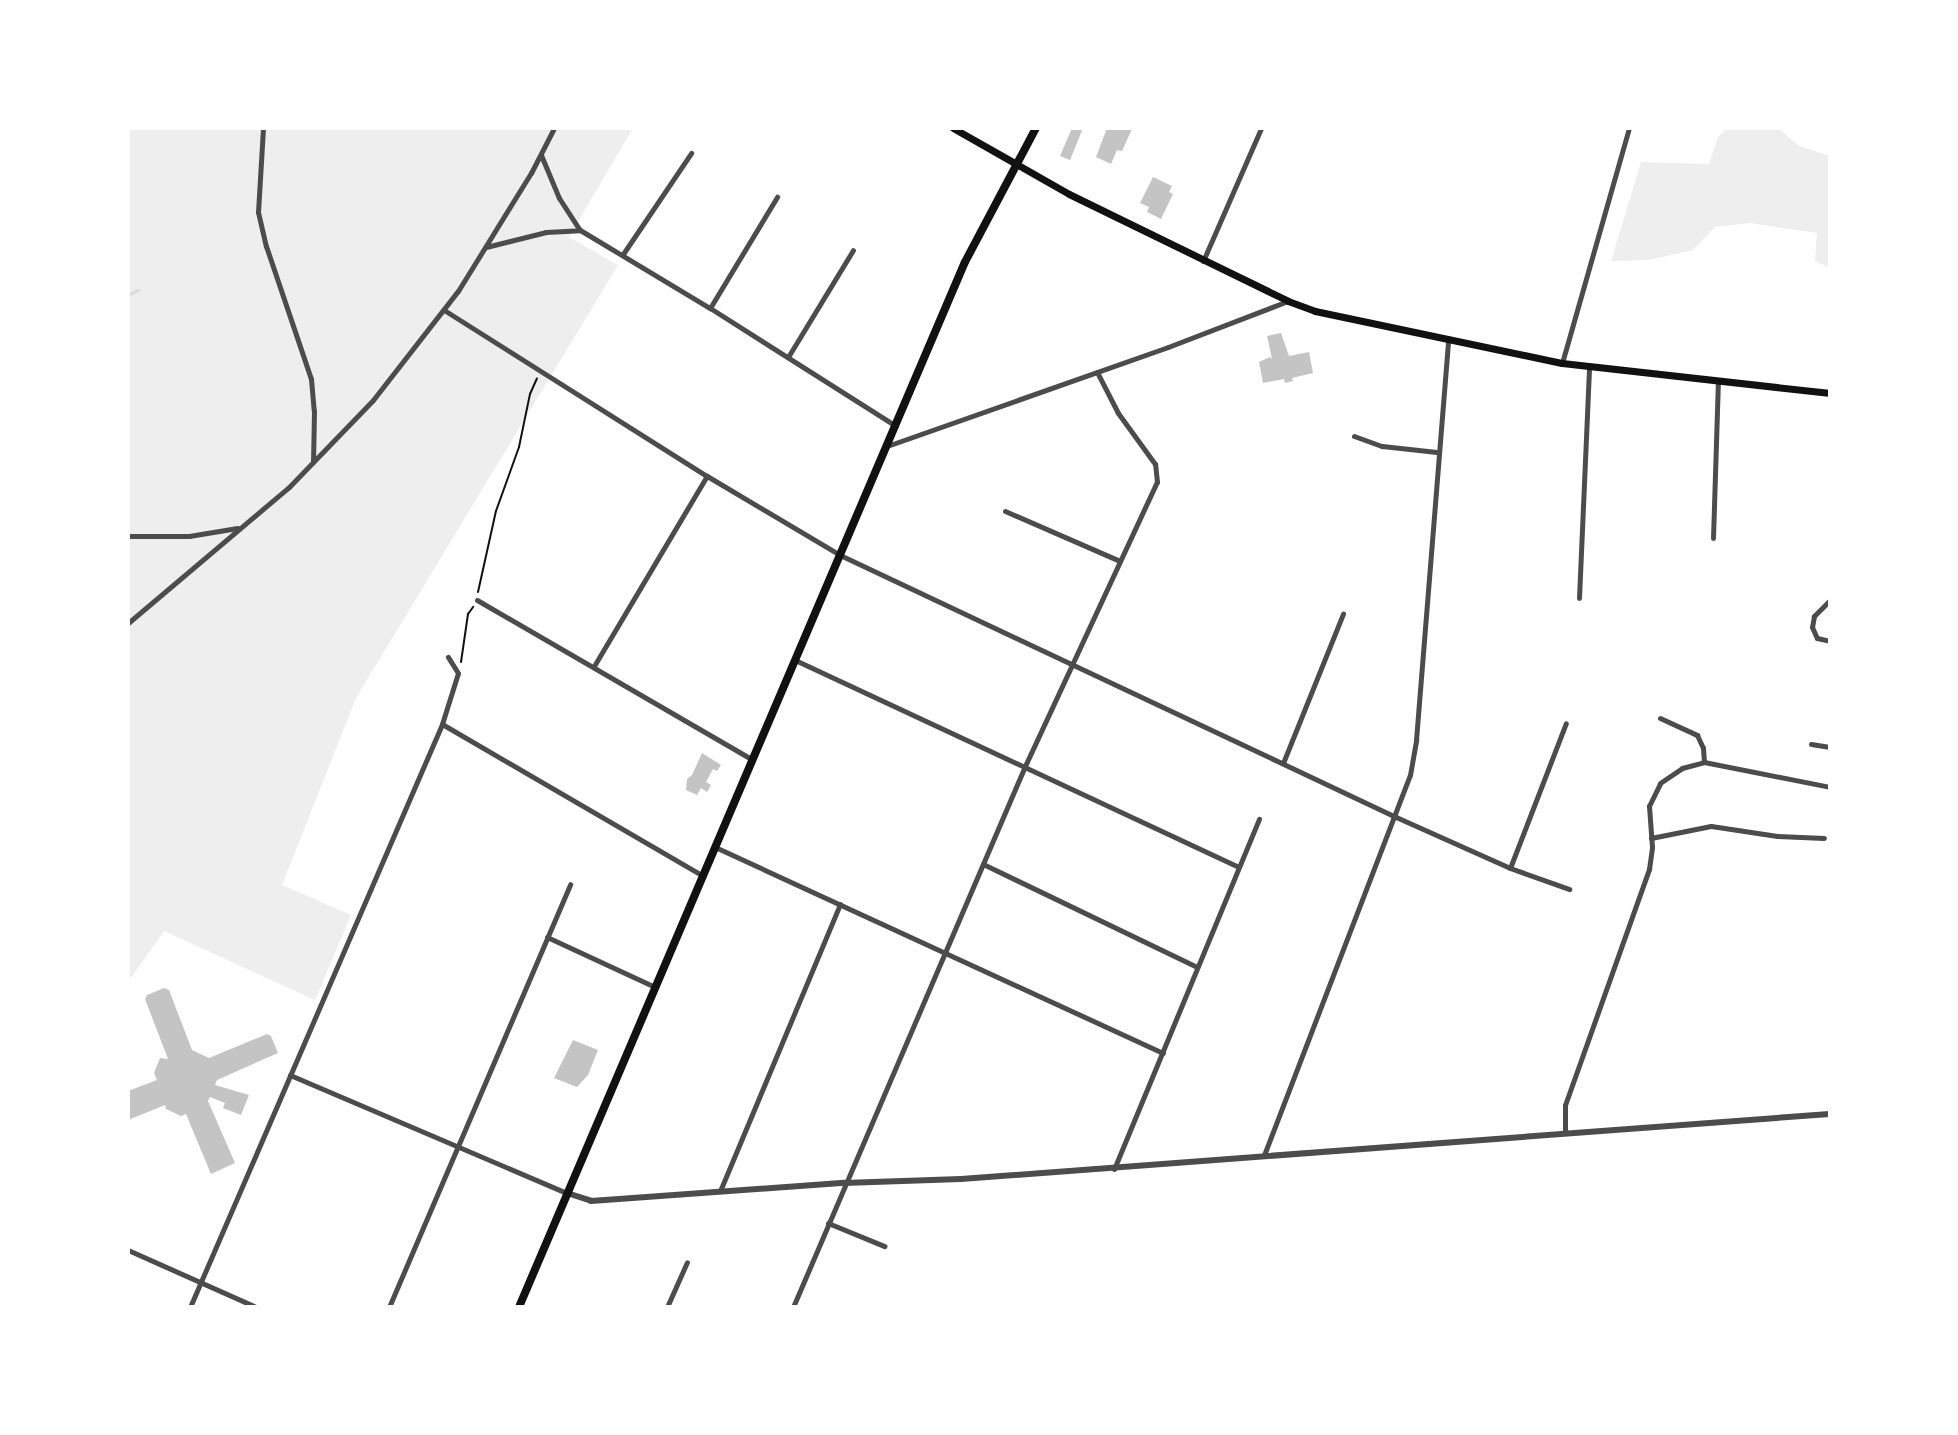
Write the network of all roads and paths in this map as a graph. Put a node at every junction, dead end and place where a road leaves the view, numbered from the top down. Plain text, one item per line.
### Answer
1 (263, 128) edge
2 (554, 128) edge
3 (954, 128) edge
4 (1036, 128) edge
5 (1261, 128) edge
6 (1629, 128) edge
7 (691, 153) dead end
8 (541, 155) junction
9 (1017, 166) junction
10 (777, 197) dead end
11 (580, 230) junction
12 (486, 247) junction
13 (853, 250) dead end
14 (623, 254) junction
15 (1203, 261) junction
16 (1288, 301) junction
17 (710, 308) junction
18 (444, 310) junction
19 (1448, 338) junction
20 (788, 357) junction
21 (1562, 363) junction
22 (1589, 367) junction
23 (540, 371) junction
24 (1097, 372) junction
25 (1718, 380) junction
26 (1830, 393) edge
27 (896, 426) junction
28 (1354, 436) dead end
29 (887, 446) junction
30 (1437, 452) junction
31 (313, 463) junction
32 (707, 476) junction
33 (1005, 511) dead end
34 (240, 527) junction
35 (128, 536) edge
36 (1713, 538) dead end
37 (840, 555) junction
38 (1120, 561) junction
39 (1579, 598) dead end
40 (477, 600) junction
41 (1830, 600) edge
42 (1343, 614) dead end
43 (128, 623) edge
44 (1830, 640) edge
45 (448, 657) dead end
46 (795, 660) junction
47 (1073, 664) junction
48 (594, 666) junction
49 (458, 673) junction
50 (1660, 718) dead end
51 (1566, 723) dead end
52 (442, 724) junction
53 (1811, 744) dead end
54 (1830, 747) edge
55 (752, 760) junction
56 (1704, 762) junction
57 (1283, 763) junction
58 (1025, 766) junction
59 (1830, 787) edge
60 (1396, 817) junction
61 (1259, 819) dead end
62 (1651, 838) junction
63 (1824, 838) dead end
64 (715, 847) junction
65 (983, 864) junction
66 (1238, 867) junction
67 (1510, 868) junction
68 (703, 876) junction
69 (570, 884) dead end
70 (1569, 889) dead end
71 (840, 904) junction
72 (547, 937) junction
73 (943, 954) junction
74 (1197, 967) junction
75 (654, 987) junction
76 (1163, 1053) junction
77 (289, 1075) junction
78 (1830, 1114) edge
79 (1565, 1132) junction
80 (456, 1149) junction
81 (1264, 1155) junction
82 (1114, 1169) junction
83 (844, 1183) junction
84 (720, 1191) junction
85 (567, 1193) junction
86 (828, 1223) junction
87 (884, 1246) dead end
88 (128, 1250) edge
89 (687, 1262) dead end
90 (201, 1283) junction
91 (190, 1307) edge
92 (256, 1307) edge
93 (388, 1307) edge
94 (519, 1307) edge
95 (667, 1307) edge
96 (793, 1307) edge

1 - 31 street
2 - 8 street
3 - 9 main road
4 - 9 main road
5 - 15 street
6 - 21 street
7 - 14 street
8 - 11 street
8 - 12 street
9 - 15 main road
9 - 27 main road
10 - 17 street
11 - 12 street
11 - 14 street
12 - 18 street
13 - 20 street
14 - 17 street
15 - 16 main road
16 - 19 main road
16 - 24 street
17 - 20 street
18 - 23 street
18 - 31 street
19 - 21 main road
19 - 30 street
20 - 27 street
21 - 22 main road
22 - 25 main road
22 - 39 street
23 - 32 street
23 - 40 path
24 - 29 street
24 - 38 street
25 - 26 main road
25 - 36 street
27 - 29 main road
28 - 30 street
29 - 37 main road
30 - 60 street
31 - 34 street
32 - 37 street
32 - 48 street
33 - 38 street
34 - 35 street
34 - 43 street
37 - 46 main road
37 - 47 street
38 - 47 street
40 - 48 street
40 - 49 path
41 - 44 street
42 - 57 street
45 - 49 street
46 - 55 main road
46 - 58 street
47 - 57 street
47 - 58 street
48 - 55 street
49 - 52 street
50 - 56 street
51 - 67 street
52 - 68 street
52 - 77 street
53 - 54 street
55 - 64 main road
56 - 59 street
56 - 62 street
57 - 60 street
58 - 65 street
58 - 66 street
60 - 67 street
60 - 81 street
61 - 66 street
62 - 63 street
62 - 79 street
64 - 68 main road
64 - 71 street
65 - 73 street
65 - 74 street
66 - 74 street
67 - 70 street
68 - 75 main road
69 - 72 street
71 - 73 street
71 - 84 street
72 - 75 street
72 - 80 street
73 - 76 street
73 - 83 street
74 - 76 street
75 - 85 main road
76 - 82 street
77 - 80 street
77 - 90 street
78 - 79 street
79 - 81 street
80 - 85 street
80 - 93 street
81 - 82 street
82 - 83 street
83 - 84 street
83 - 86 street
84 - 85 street
85 - 94 main road
86 - 87 street
86 - 96 street
88 - 90 street
89 - 95 street
90 - 91 street
90 - 92 street

